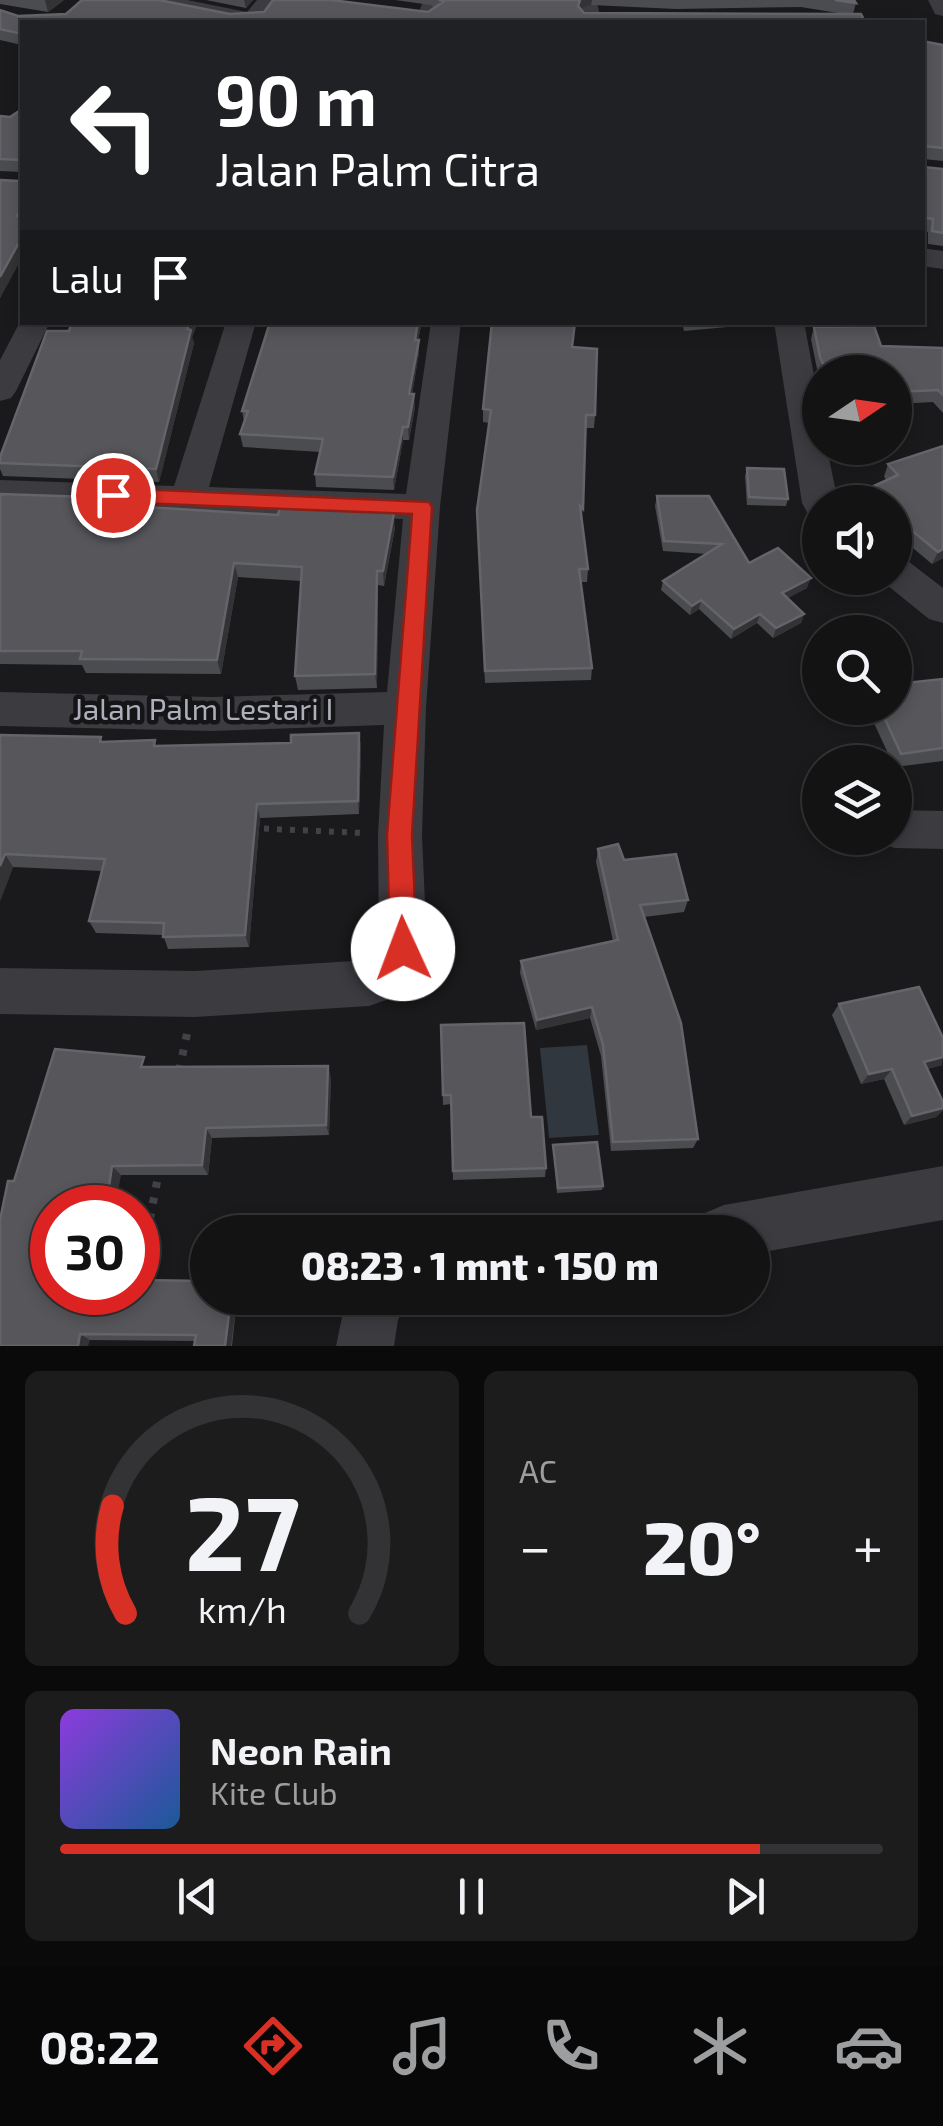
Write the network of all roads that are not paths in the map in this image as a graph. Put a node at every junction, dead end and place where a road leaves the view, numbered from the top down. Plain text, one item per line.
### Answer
1 (154, 0) edge
2 (268, 0) edge
3 (939, 0) edge
4 (943, 9) edge
5 (246, 20) edge
6 (252, 20) edge
7 (33, 325) edge
8 (240, 325) edge
9 (446, 325) edge
10 (790, 325) edge
11 (0, 391) edge
12 (817, 485) edge
13 (0, 492) edge
14 (188, 497) junction
15 (422, 507) junction
16 (912, 584) edge
17 (943, 609) edge
18 (406, 708) junction
19 (0, 710) edge
20 (912, 829) edge
21 (943, 830) edge
22 (0, 993) edge
23 (943, 1193) edge
24 (770, 1224) edge
25 (369, 1315) edge
26 (365, 1346) edge

1 - 5 street
2 - 6 street
3 - 4 street
7 - 11 street
8 - 14 street
9 - 15 street
10 - 12 street
13 - 14 street
14 - 15 street
15 - 18 street
16 - 17 street
18 - 19 street, Jalan Palm Lestari I
18 - 22 street
20 - 21 street
23 - 24 street
25 - 26 street

